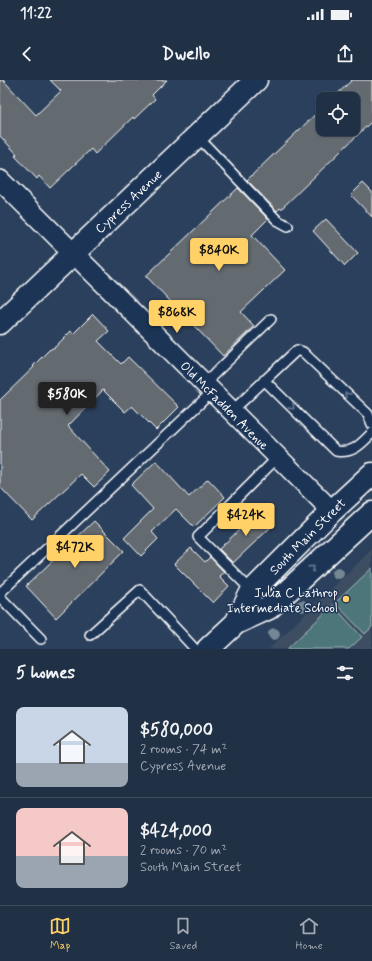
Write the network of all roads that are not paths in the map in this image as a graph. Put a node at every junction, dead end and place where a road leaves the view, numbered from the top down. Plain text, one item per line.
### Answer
1 (256, 80) edge
2 (197, 136) junction
3 (0, 180) edge
4 (288, 226) dead end
5 (73, 253) junction
6 (271, 319) dead end
7 (0, 324) edge
8 (264, 380) junction
9 (208, 388) junction
10 (232, 411) junction
11 (372, 424) edge
12 (372, 433) edge
13 (278, 457) junction
14 (372, 474) edge
15 (332, 511) junction
16 (372, 513) edge
17 (252, 591) junction
18 (0, 593) edge
19 (0, 597) edge
20 (236, 623) junction
21 (90, 635) dead end
22 (41, 639) dead end
23 (195, 649) edge
24 (208, 649) edge

1 - 2 main road, Cypress Avenue
2 - 4 lane
2 - 5 main road, Cypress Avenue
3 - 5 street, Old McFadden Avenue
5 - 7 main road, Cypress Avenue
5 - 9 street, Old McFadden Avenue
6 - 9 lane
8 - 10 lane
11 -> 8 lane
8 -> 12 lane
9 - 10 street, Old McFadden Avenue
9 - 18 lane
10 - 13 street, Old McFadden Avenue
13 - 15 street, Old McFadden Avenue
13 - 17 lane
14 - 15 main road, South Main Street
15 - 17 main road, South Main Street
20 -> 16 main road, South Main Street
17 - 20 main road, South Main Street
19 - 22 lane
20 - 24 main road, South Main Street
21 - 23 lane

